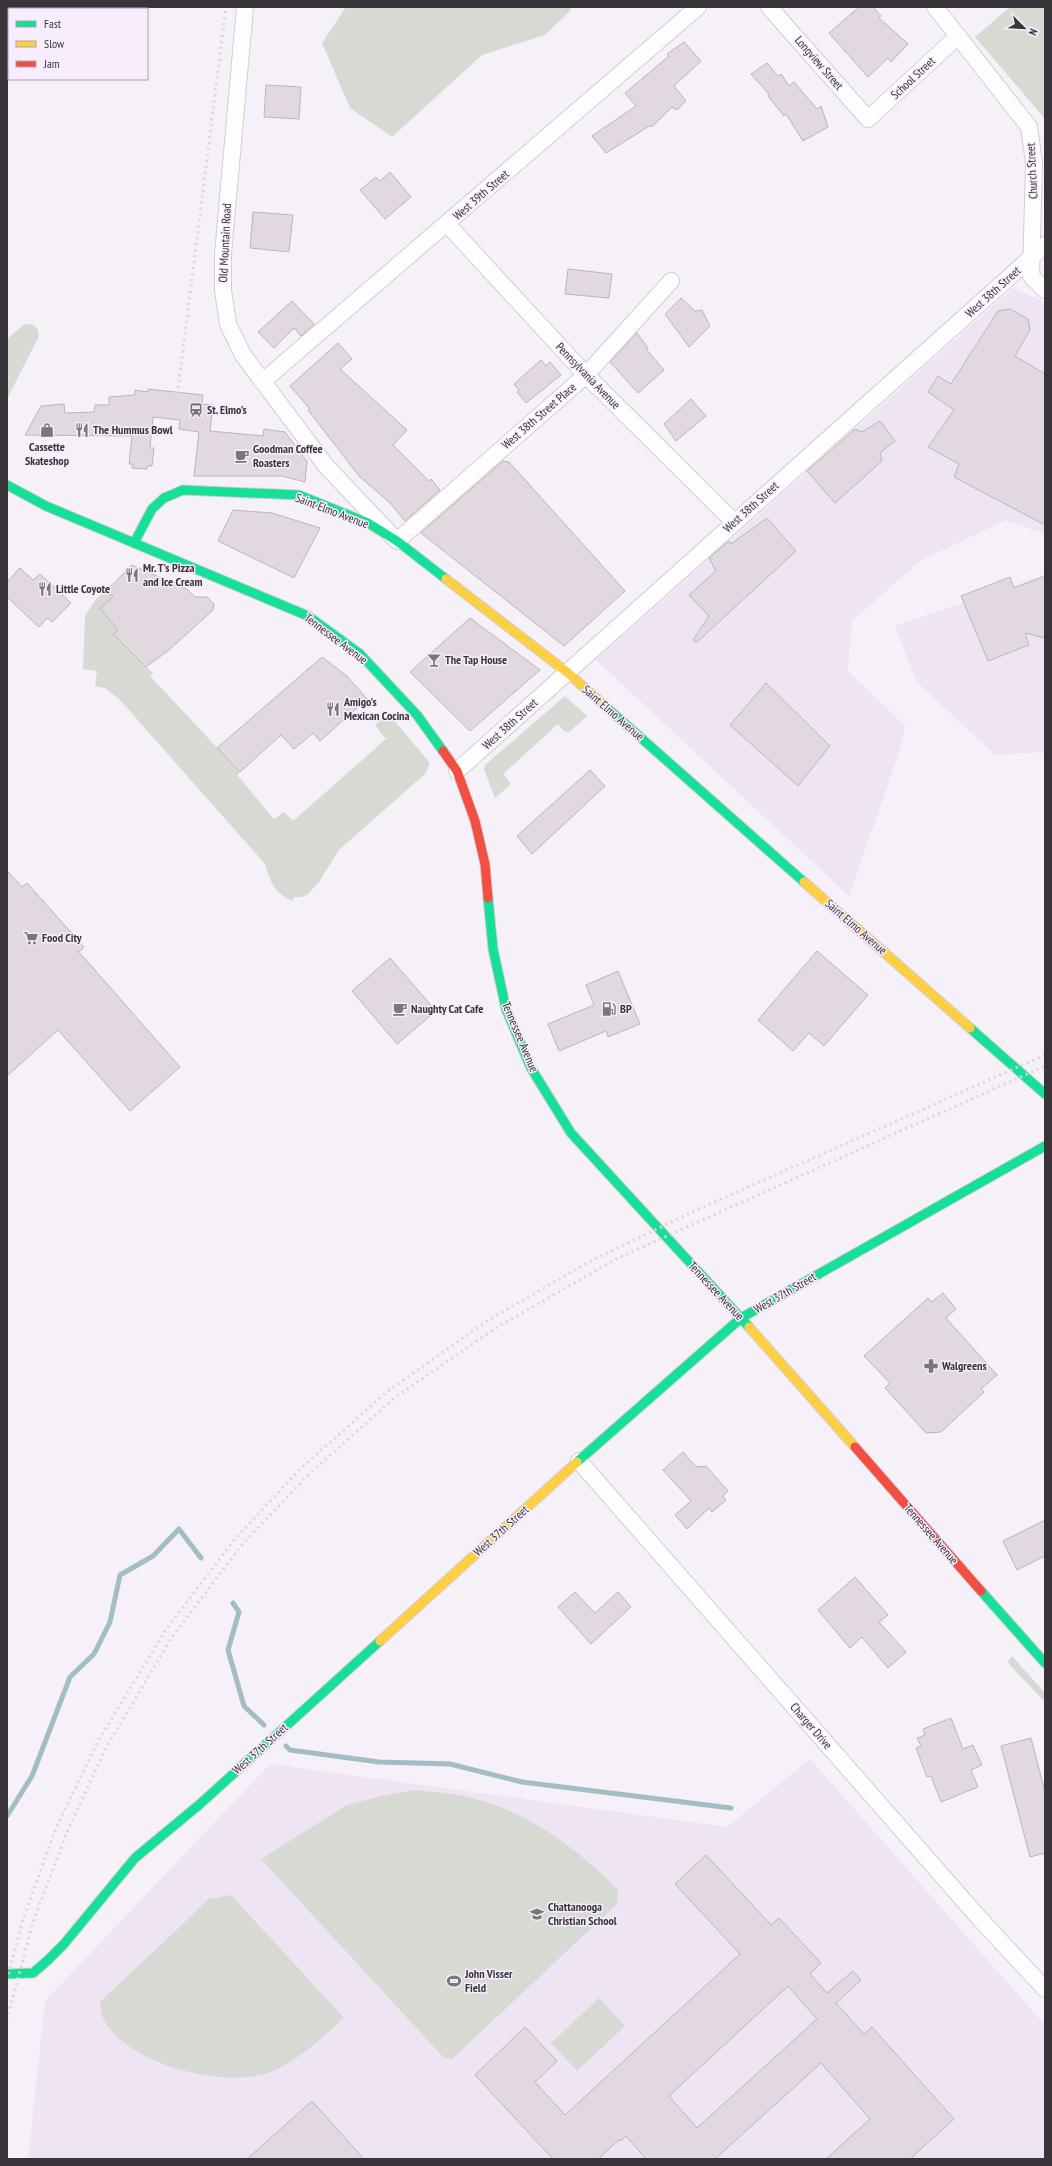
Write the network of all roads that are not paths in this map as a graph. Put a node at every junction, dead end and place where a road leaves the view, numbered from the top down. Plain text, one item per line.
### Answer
1 (245, 7) edge
2 (698, 7) edge
3 (769, 7) edge
4 (935, 7) edge
5 (958, 36) junction
6 (868, 120) joint
7 (447, 224) junction
8 (1045, 245) edge
9 (1033, 256) junction
10 (671, 281) dead end
11 (1045, 290) edge
12 (586, 375) junction
13 (262, 382) junction
14 (7, 485) edge
15 (734, 522) junction
16 (397, 541) junction
17 (134, 543) junction
18 (568, 673) junction
19 (457, 771) junction
20 (1045, 1094) edge
21 (1045, 1146) edge
22 (741, 1318) junction
23 (579, 1461) junction
24 (1045, 1663) edge
25 (7, 1974) edge
26 (1045, 1989) edge

1 - 13 street, Old Mountain Road
2 - 7 street, West 39th Street
3 - 6 street, Longview Street
4 - 5 street, Church Street
5 - 6 street, School Street
5 - 9 street, Church Street
7 - 12 street, Pennsylvania Avenue
7 - 13 street, West 39th Street
8 - 9 street, West 38th Street
9 - 11 street, Church Street
9 - 15 street, West 38th Street
10 - 12 street, West 38th Street Place
12 - 15 street, Pennsylvania Avenue
12 - 16 street, West 38th Street Place
13 - 16 street, Old Mountain Road
14 - 17 street, Tennessee Avenue
15 - 18 street, West 38th Street
16 - 17 street, Saint Elmo Avenue
16 - 18 street, Saint Elmo Avenue
17 - 19 street, Tennessee Avenue
18 - 19 street, West 38th Street
18 - 20 street, Saint Elmo Avenue
19 - 22 street, Tennessee Avenue
21 - 22 street, West 37th Street
22 - 23 street, West 37th Street
22 - 24 street, Tennessee Avenue
23 - 25 street, West 37th Street
23 - 26 street, Charger Drive

